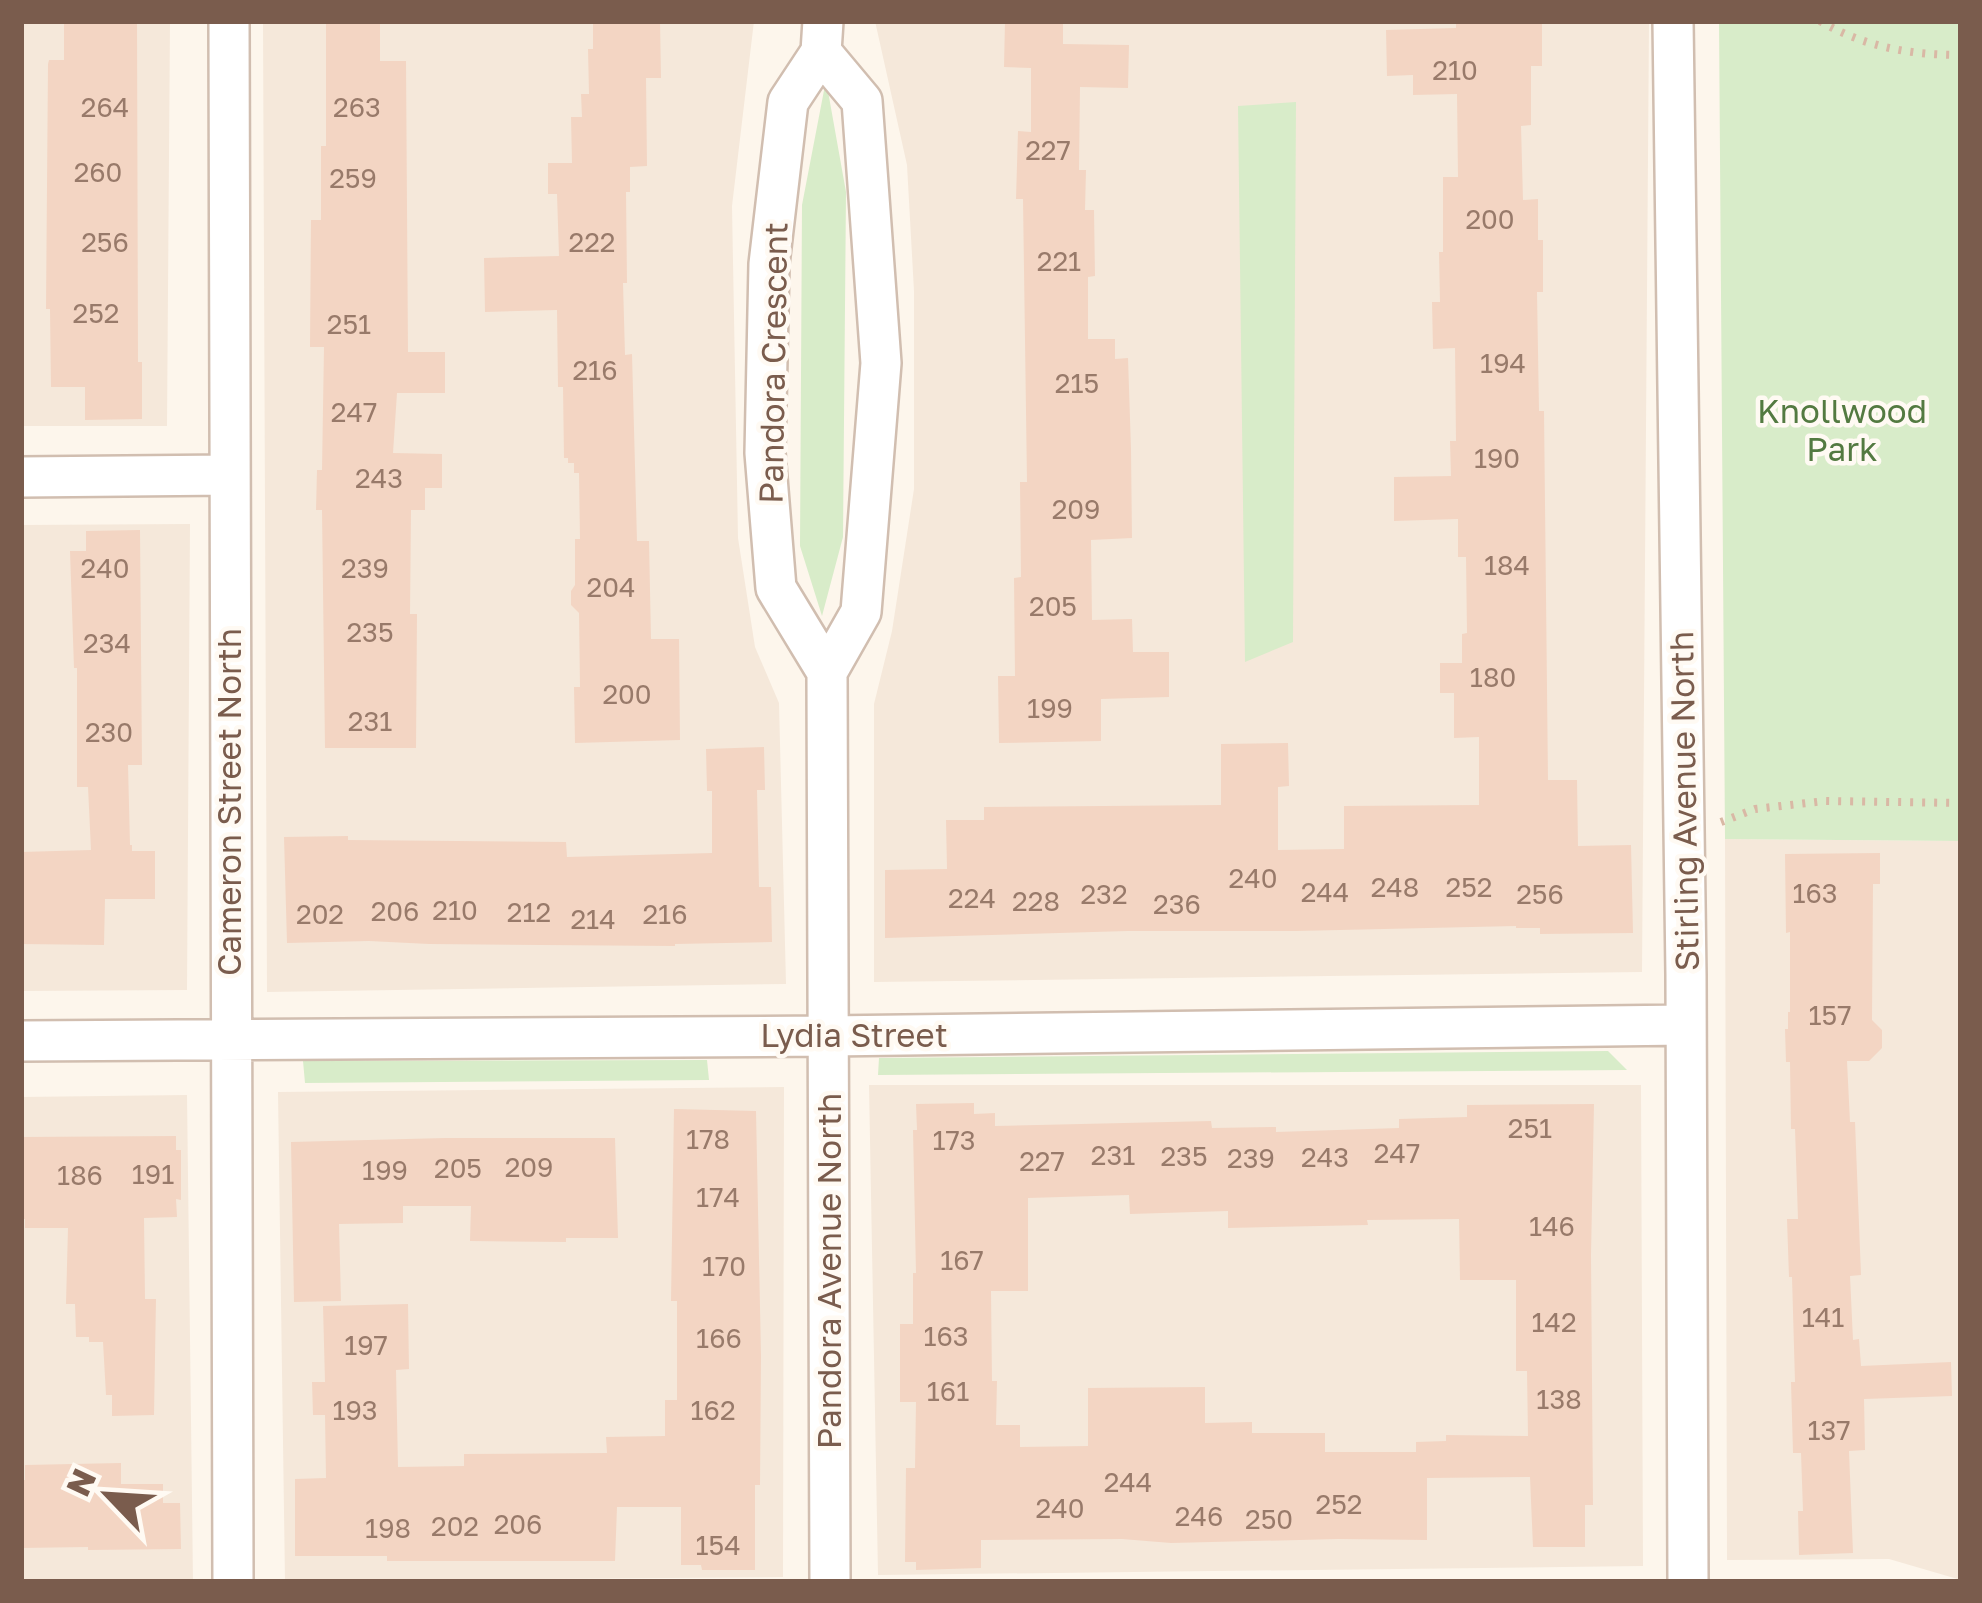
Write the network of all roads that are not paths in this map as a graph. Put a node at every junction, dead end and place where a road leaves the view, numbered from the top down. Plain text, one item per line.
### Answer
1 (229, 21) edge
2 (1673, 21) edge
3 (822, 36) edge
4 (230, 475) junction
5 (21, 477) edge
6 (827, 672) junction
7 (1686, 1025) junction
8 (828, 1036) junction
9 (230, 1038) junction
10 (21, 1041) edge
11 (233, 1582) edge
12 (830, 1582) edge
13 (1688, 1582) edge

1 - 4 street, Cameron Street North
2 - 7 street, Stirling Avenue North
3 - 6 street, Pandora Crescent
3 - 6 street, Pandora Crescent
4 - 5 street
4 - 9 street, Cameron Street North
6 - 8 street, Pandora Avenue North
7 - 8 street, Lydia Street
7 - 13 street, Stirling Avenue North
8 - 9 street, Lydia Street
8 - 12 street, Pandora Avenue North
9 - 10 street, Lydia Street
9 - 11 street, Cameron Street North

